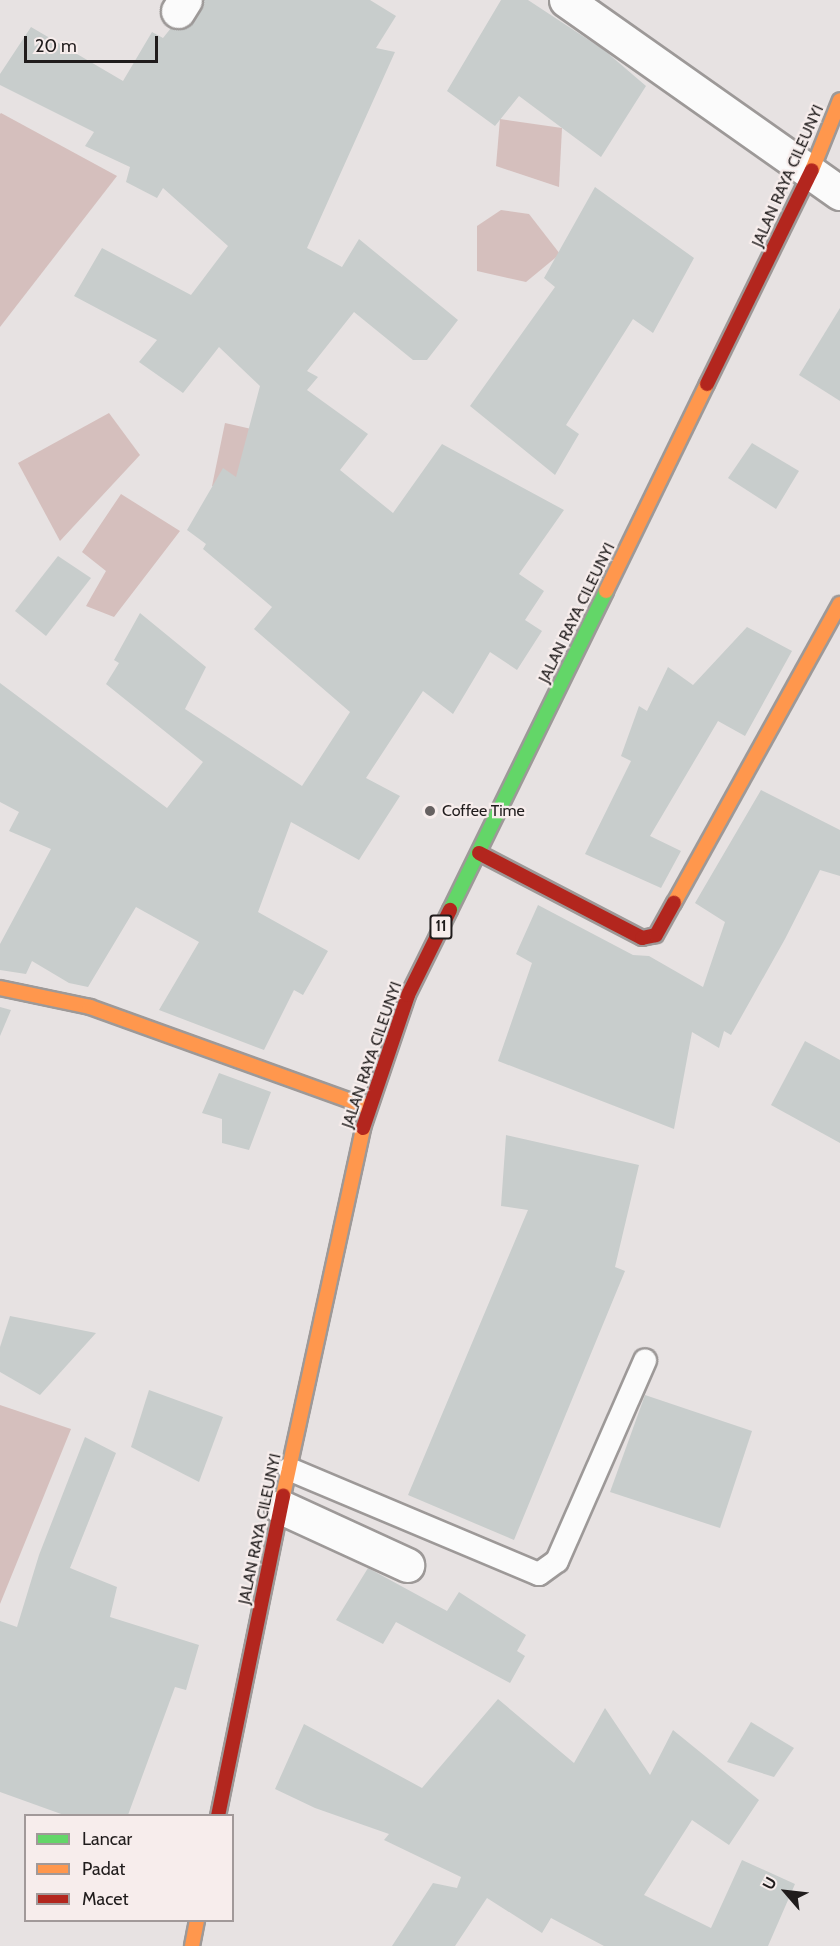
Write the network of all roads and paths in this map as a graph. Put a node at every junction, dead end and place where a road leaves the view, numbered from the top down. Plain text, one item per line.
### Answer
1 (566, 0) edge
2 (840, 100) edge
3 (810, 174) junction
4 (840, 193) edge
5 (840, 604) edge
6 (479, 853) junction
7 (0, 988) edge
8 (368, 1107) junction
9 (645, 1361) dead end
10 (289, 1469) junction
11 (281, 1508) junction
12 (407, 1565) dead end
13 (218, 1814) edge
14 (197, 1922) edge
15 (192, 1946) edge

1 - 3 street
2 - 3 main road, JALAN RAYA CILEUNYI / 11
3 - 4 street
3 - 6 main road, JALAN RAYA CILEUNYI / 11
5 - 6 main road
6 - 8 main road, JALAN RAYA CILEUNYI / 11
7 - 8 main road
8 - 10 main road, JALAN RAYA CILEUNYI / 11
9 - 10 lane
10 - 11 main road, JALAN RAYA CILEUNYI / 11
11 - 12 street
11 - 13 main road, JALAN RAYA CILEUNYI / 11
14 - 15 main road

